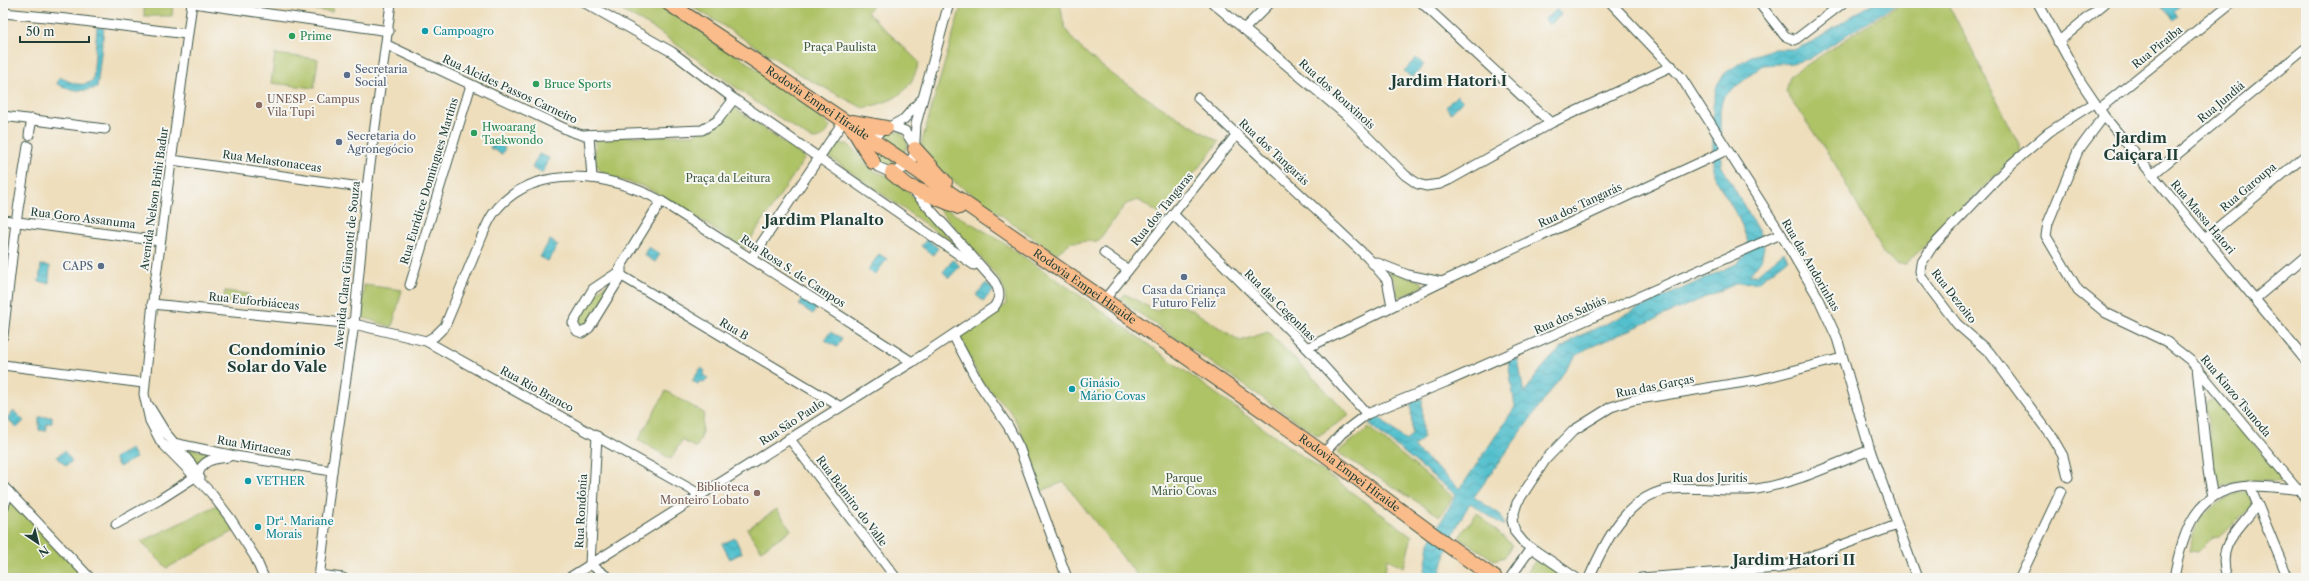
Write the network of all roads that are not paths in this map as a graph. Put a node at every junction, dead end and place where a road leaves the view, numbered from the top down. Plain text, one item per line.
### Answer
1 (192, 3) edge
2 (391, 3) edge
3 (585, 3) edge
4 (668, 3) edge
5 (950, 3) edge
6 (1214, 3) edge
7 (1270, 3) edge
8 (1422, 3) edge
9 (1611, 3) edge
10 (1759, 3) edge
11 (1843, 3) edge
12 (2038, 3) edge
13 (2105, 3) edge
14 (2231, 3) edge
15 (3, 13) edge
16 (1244, 29) junction
17 (389, 31) junction
18 (187, 34) junction
19 (2058, 42) junction
20 (387, 45) junction
21 (2306, 48) edge
22 (1672, 66) junction
23 (471, 85) junction
24 (925, 94) junction
25 (1198, 98) dead end
26 (734, 99) junction
27 (2099, 109) junction
28 (3, 116) edge
29 (32, 119) junction
30 (847, 121) junction
31 (1552, 123) junction
32 (888, 127) junction
33 (105, 129) dead end
34 (1237, 134) junction
35 (29, 135) dead end
36 (589, 135) junction
37 (873, 138) junction
38 (28, 146) dead end
39 (915, 147) junction
40 (1727, 150) junction
41 (2306, 155) edge
42 (819, 158) junction
43 (172, 160) junction
44 (874, 162) junction
45 (908, 164) junction
46 (892, 173) junction
47 (2152, 175) junction
48 (592, 178) junction
49 (908, 186) junction
50 (367, 188) junction
51 (661, 201) junction
52 (1174, 215) junction
53 (987, 219) junction
54 (3, 220) edge
55 (16, 222) junction
56 (1781, 234) junction
57 (2205, 238) junction
58 (160, 240) junction
59 (1104, 253) dead end
60 (2306, 256) edge
61 (1368, 258) junction
62 (751, 259) junction
63 (1128, 270) junction
64 (620, 272) junction
65 (987, 274) junction
66 (1442, 282) junction
67 (410, 285) dead end
68 (2256, 298) junction
69 (1105, 299) junction
70 (152, 304) junction
71 (1392, 306) junction
72 (354, 324) junction
73 (953, 335) junction
74 (3, 336) edge
75 (426, 341) junction
76 (1307, 348) junction
77 (1842, 358) junction
78 (2306, 360) edge
79 (912, 362) junction
80 (3, 365) edge
81 (2198, 367) junction
82 (143, 383) junction
83 (839, 406) junction
84 (1367, 414) junction
85 (597, 436) junction
86 (789, 438) junction
87 (170, 446) junction
88 (1870, 450) junction
89 (1324, 453) junction
90 (235, 456) junction
91 (332, 471) junction
92 (2068, 477) dead end
93 (198, 478) junction
94 (2250, 486) junction
95 (6, 489) edge
96 (2302, 490) edge
97 (2061, 491) dead end
98 (701, 495) junction
99 (2213, 497) junction
100 (2306, 499) edge
101 (2257, 505) junction
102 (3, 509) edge
103 (116, 524) dead end
104 (1897, 525) junction
105 (1531, 548) junction
106 (590, 564) junction
107 (319, 576) edge
108 (88, 577) edge
109 (1693, 577) edge
110 (264, 578) edge
111 (343, 578) edge
112 (569, 578) edge
113 (609, 578) edge
114 (896, 578) edge
115 (1067, 578) edge
116 (1495, 578) edge
117 (1510, 578) edge
118 (1576, 578) edge
119 (1589, 578) edge
120 (1641, 578) edge
121 (1916, 578) edge
122 (2020, 578) edge
123 (2174, 578) edge
124 (2227, 578) edge
125 (2288, 578) edge

1 - 17 street
1 - 18 street, Avenida Nelson Brihi Badur
2 - 17 street, Avenida Clara Gianotti de Souza
3 - 26 street
4 - 30 main road, Rodovia Empei Hiraide
5 - 24 street
6 - 16 street, Rua dos Rouxinois
7 - 16 street
8 - 31 street
9 - 22 street, Rua das Andorinhas
10 - 11 street
12 - 19 street, Rua Massa Hatori
13 - 19 street
14 - 27 street, Rua Piraiba
15 - 18 street
16 - 31 street, Rua dos Rouxinois
17 - 20 street, Avenida Clara Gianotti de Souza
18 - 43 street, Avenida Nelson Brihi Badur
19 - 27 street, Rua Massa Hatori
20 - 23 street, Rua Alcides Passos Carneiro
20 - 50 street, Avenida Clara Gianotti de Souza
21 - 47 street, Rua Jundiá
22 - 31 street, Rua dos Rouxinois
22 - 40 street, Rua das Andorinhas
23 - 36 street, Rua Alcides Passos Carneiro
23 - 67 street, Rua Euridice Domingues Martins
24 - 32 street
24 - 39 street
25 - 34 street, Rua dos Tangarás
26 - 36 street, Rua Alcides Passos Carneiro
26 - 42 street
27 - 47 street, Rua Massa Hatori
27 - 81 street, Rua Kinzo Tsunoda
27 - 92 street, Rua Dezoito
28 - 29 street
29 - 33 street
29 - 35 street
30 - 32 main road
30 - 37 main road, Rodovia Empei Hiraide
30 - 42 street
30 - 44 main road
32 - 37 street
32 - 39 street
34 - 52 street, Rua dos Tangaras
34 - 61 street, Rua dos Tangarás
36 - 48 street
37 - 44 street
37 - 45 main road, Rodovia Empei Hiraide
38 - 55 street
39 - 45 street
39 - 53 main road
40 - 56 street, Rua das Andorinhas
40 - 66 street, Rua dos Tangarás
41 - 57 street, Rua Garoupa
42 - 62 street
42 - 65 street
43 - 50 street, Rua Melastonaceas
43 - 58 street, Avenida Nelson Brihi Badur
44 - 46 street
45 - 46 street
45 - 53 main road, Rodovia Empei Hiraide
46 - 49 main road
47 - 57 street, Rua Massa Hatori
48 - 51 street, Rua Rosa S. de Campos
48 - 75 street, Rua Rosa S. de Campos
49 - 53 main road
49 - 65 street
50 - 72 street, Avenida Clara Gianotti de Souza
51 - 62 street, Rua Rosa S. de Campos
51 - 64 street
52 - 63 street, Rua dos Tangaras
52 - 76 street, Rua das Cegonhas
53 - 69 main road, Rodovia Empei Hiraide
54 - 55 street, Rua Goro Assanuma
55 - 58 street, Rua Goro Assanuma
55 - 74 street
56 - 77 street, Rua das Andorinhas
56 - 84 street, Rua dos Sabiás
57 - 68 street, Rua Massa Hatori
58 - 70 street, Avenida Nelson Brihi Badur
59 - 63 street
60 - 68 street
61 - 66 street, Rua dos Tangarás
61 - 71 street, Rua dos Tangarás
62 - 79 street, Rua Rosa S. de Campos
63 - 69 street, Rua dos Tangaras
64 - 64 street
64 - 83 street, Rua B
65 - 73 street, Rua São Paulo
66 - 71 street, Rua dos Tangarás
68 - 78 street, Rua Massa Hatori
69 - 89 main road, Rodovia Empei Hiraide
70 - 72 street, Rua Euforbiáceas
70 - 82 street, Avenida Nelson Brihi Badur
71 - 76 street, Rua dos Tangarás
72 - 75 street, Rua Rio Branco
72 - 91 street, Avenida Clara Gianotti de Souza
73 - 79 street, Rua São Paulo
73 - 115 street
75 - 85 street, Rua Rio Branco
76 - 84 street, Rua das Cegonhas
77 - 88 street, Rua das Andorinhas
77 - 105 street, Rua das Garças
79 - 83 street, Rua São Paulo
80 - 82 street
81 - 96 street, Rua Kinzo Tsunoda
81 - 99 street
82 - 87 street, Avenida Nelson Brihi Badur
83 - 86 street, Rua São Paulo
84 - 89 street, Rua dos Sabiás
85 - 98 street, Rua Rio Branco
85 - 106 street, Rua Rondônia
86 - 98 street, Rua São Paulo
86 - 114 street, Rua Belmiro do Valle
87 - 90 street, Rua Mirtaceas
87 - 93 street, Avenida Nelson Brihi Badur
88 - 104 street, Rua das Andorinhas
88 - 119 street, Rua dos Juritís
89 - 116 main road, Rodovia Empei Hiraide
90 - 91 street, Rua Mirtaceas
90 - 93 street
91 - 107 street, Avenida Clara Gianotti de Souza
93 - 103 street
93 - 110 street, Avenida Nelson Brihi Badur
94 - 96 street
94 - 99 street
94 - 101 street
95 - 102 street
95 - 108 street
96 - 100 street, Rua Kinzo Tsunoda
97 - 122 street
98 - 106 street, Rua São Paulo
99 - 123 street
101 - 124 street
101 - 125 street
104 - 109 street
104 - 121 street, Rua das Andorinhas
105 - 117 street
105 - 118 street
106 - 112 street, Rua São Paulo
106 - 113 street, Rua Rondônia
107 - 111 street
109 - 120 street

